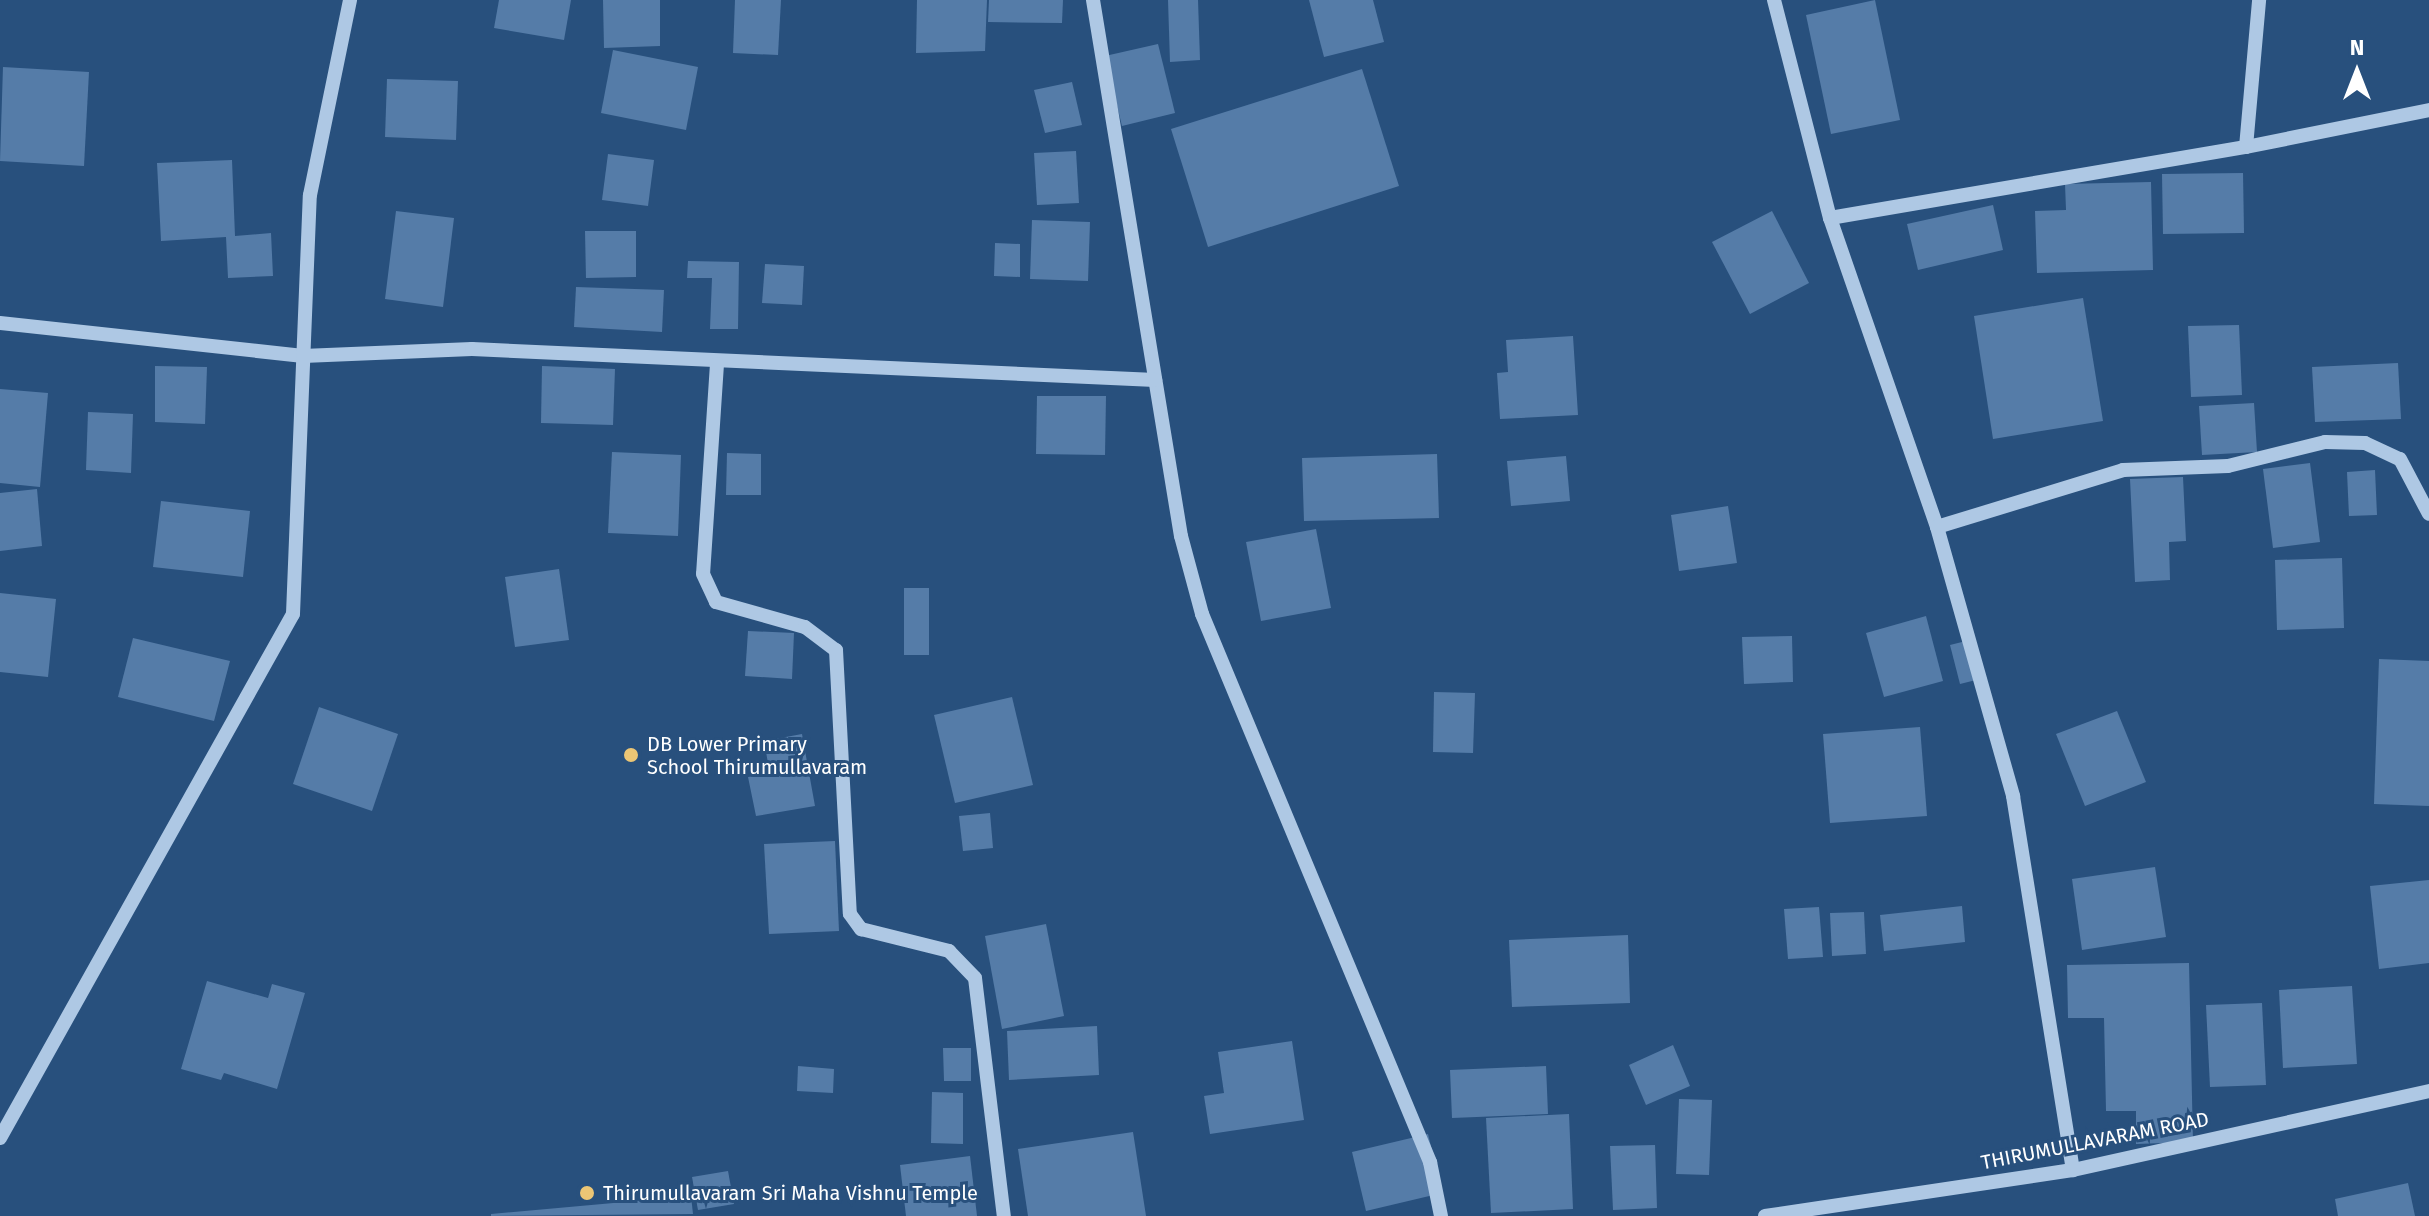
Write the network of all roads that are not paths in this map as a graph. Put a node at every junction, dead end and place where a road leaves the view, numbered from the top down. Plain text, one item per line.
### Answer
1 (350, 0) edge
2 (1093, 0) edge
3 (1774, 0) edge
4 (2259, 0) edge
5 (2429, 110) edge
6 (2246, 147) junction
7 (1830, 218) junction
8 (0, 323) edge
9 (303, 356) junction
10 (717, 364) junction
11 (1155, 380) junction
12 (2429, 514) edge
13 (1937, 527) junction
14 (2429, 1091) edge
15 (0, 1138) edge
16 (2073, 1170) junction
17 (1794, 1214) edge
18 (1004, 1216) edge
19 (1441, 1216) edge
20 (1765, 1216) edge

1 - 9 street
2 - 11 street
3 - 7 street
4 - 6 street
5 - 6 street
6 - 7 street
7 - 13 street
8 - 9 street
9 - 10 street
9 - 15 street
10 - 11 street
10 - 18 street
11 - 19 street
12 - 13 street
13 - 16 street
14 - 16 street, THIRUMULLAVARAM ROAD
16 - 17 street, THIRUMULLAVARAM ROAD
17 - 20 street, THIRUMULLAVARAM ROAD

